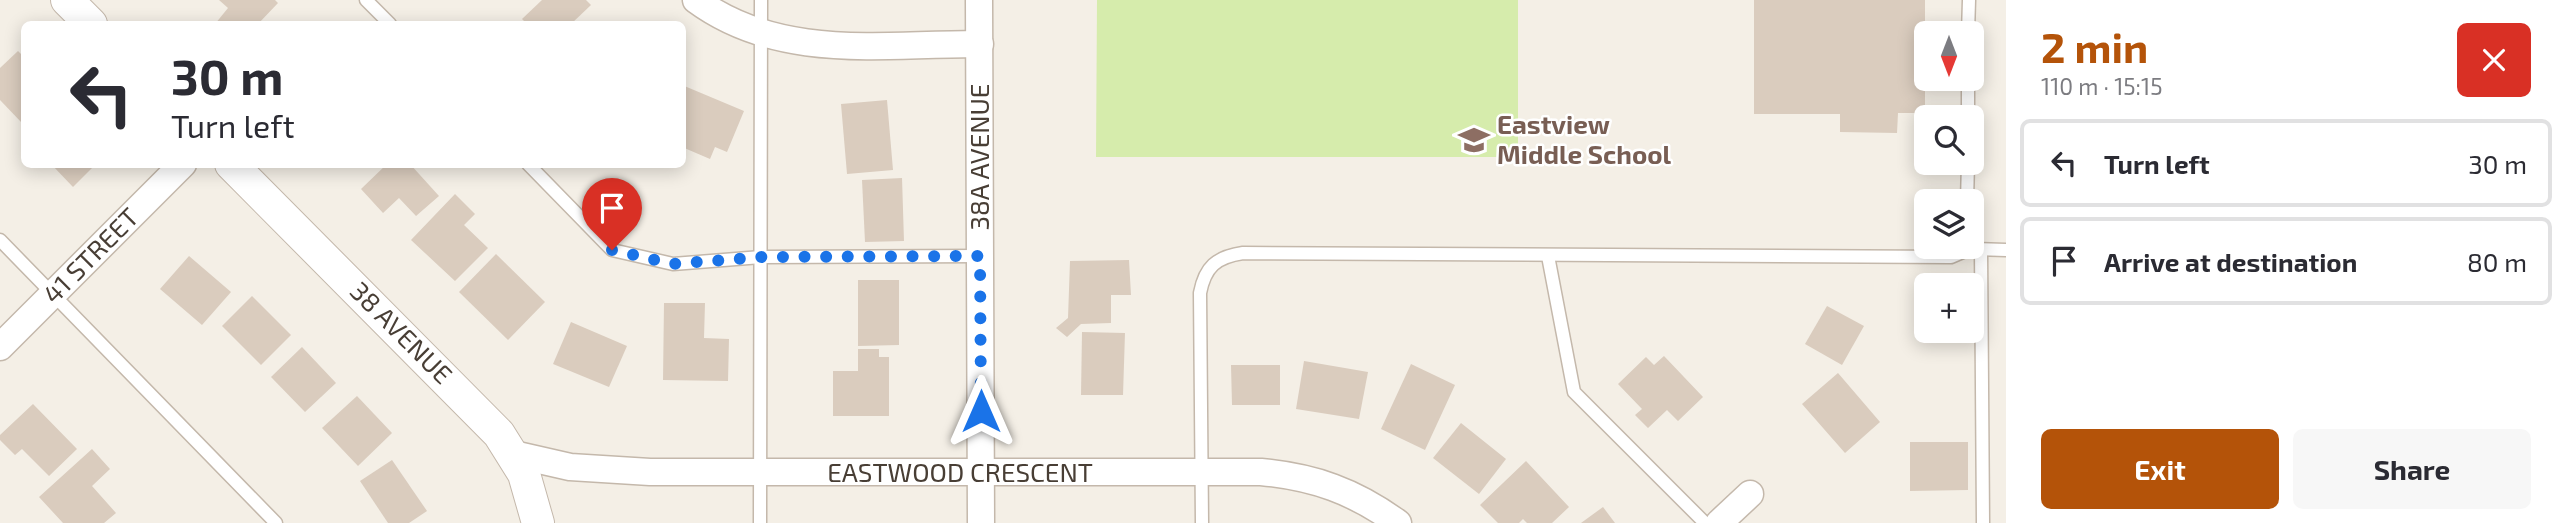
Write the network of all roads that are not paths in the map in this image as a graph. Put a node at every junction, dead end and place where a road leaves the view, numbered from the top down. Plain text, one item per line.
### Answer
1 (67, 0) edge
2 (366, 0) edge
3 (696, 0) edge
4 (761, 0) edge
5 (979, 0) edge
6 (1969, 0) edge
7 (88, 21) edge
8 (387, 21) edge
9 (1968, 21) edge
10 (761, 35) junction
11 (980, 44) junction
12 (179, 168) edge
13 (235, 168) edge
14 (532, 168) edge
15 (0, 240) edge
16 (1984, 249) edge
17 (2006, 250) edge
18 (980, 256) junction
19 (1548, 256) junction
20 (761, 257) junction
21 (1914, 257) edge
22 (1975, 259) edge
23 (53, 294) junction
24 (0, 347) edge
25 (513, 454) junction
26 (760, 473) junction
27 (981, 473) junction
28 (1201, 473) junction
29 (1750, 494) dead end
30 (276, 523) edge
31 (538, 523) edge
32 (760, 523) edge
33 (981, 523) edge
34 (1202, 523) edge
35 (1398, 523) edge
36 (1704, 523) edge
37 (1719, 523) edge
38 (1983, 523) edge

1 - 7 street
2 - 8 lane
3 - 10 street
4 - 10 lane
5 - 11 street, 38A AVENUE
6 - 9 lane
10 - 11 street
10 - 20 lane
11 - 18 street, 38A AVENUE
12 - 23 street, 41 STREET
13 - 25 street, 38 AVENUE
14 - 20 lane
15 - 23 lane
16 - 17 lane
18 - 20 lane
18 - 27 street, 38A AVENUE
19 - 21 lane
19 - 28 lane
19 - 36 lane
20 - 26 lane
22 - 38 lane
23 - 24 street, 41 STREET
23 - 30 lane
25 - 26 street, EASTWOOD CRESCENT
25 - 31 street, 38 AVENUE
26 - 27 street, EASTWOOD CRESCENT
26 - 32 lane
27 - 28 street, EASTWOOD CRESCENT
27 - 33 street, 38A AVENUE
28 - 34 lane
28 - 35 street, EASTWOOD CRESCENT
29 - 37 street

